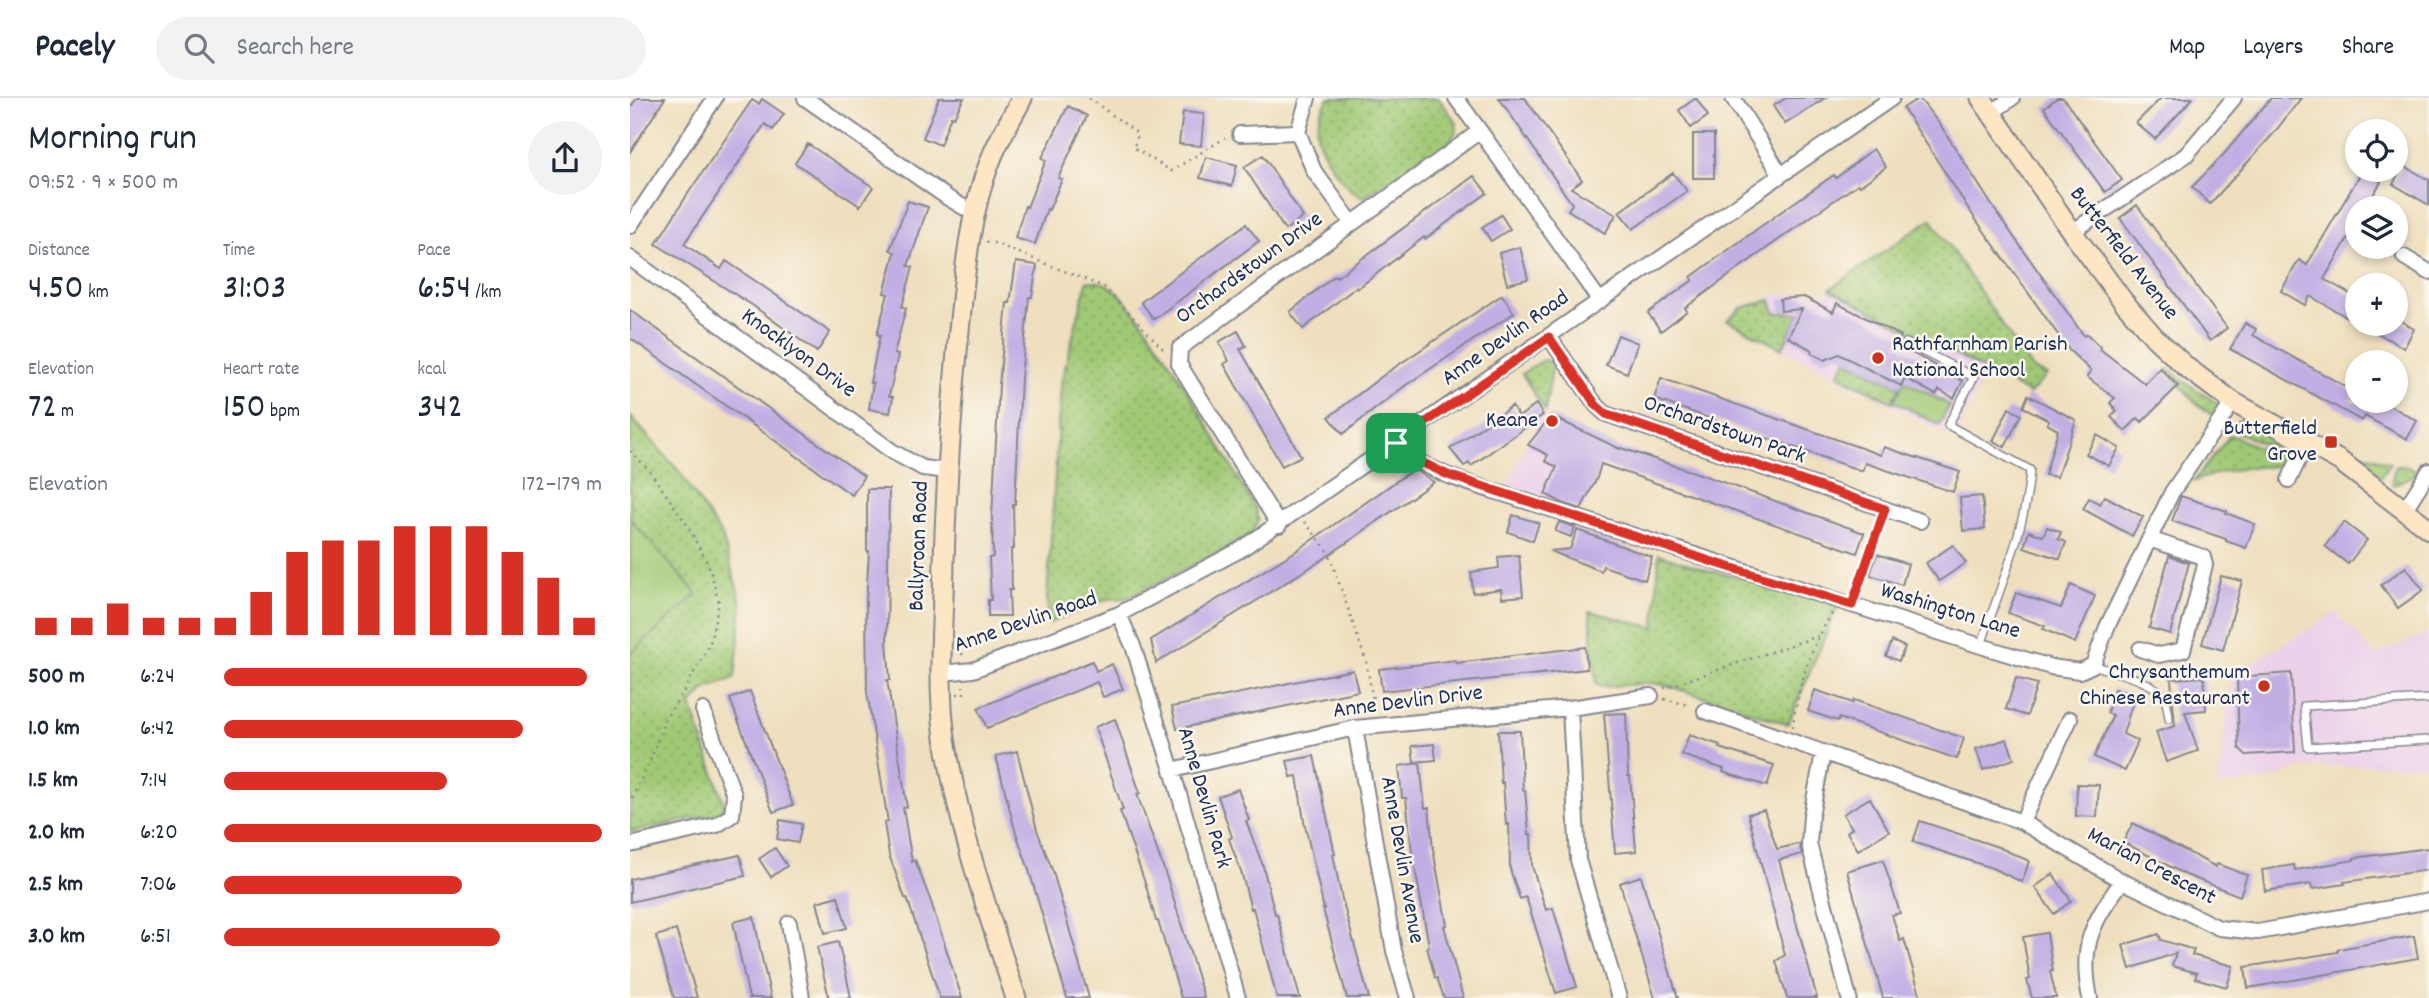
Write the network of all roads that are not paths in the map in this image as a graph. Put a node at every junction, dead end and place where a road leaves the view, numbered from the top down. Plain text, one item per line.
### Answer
1 (715, 98) edge
2 (805, 98) edge
3 (1023, 98) edge
4 (1308, 98) edge
5 (1456, 98) edge
6 (1733, 98) edge
7 (1892, 98) edge
8 (2012, 98) edge
9 (2234, 98) edge
10 (1986, 105) edge
11 (1480, 131) junction
12 (1298, 132) junction
13 (1240, 134) dead end
14 (1781, 175) junction
15 (975, 214) junction
16 (1352, 223) junction
17 (630, 226) edge
18 (2072, 233) junction
19 (630, 258) edge
20 (2408, 259) edge
21 (2429, 271) edge
22 (1600, 301) junction
23 (1549, 337) junction
24 (1906, 343) dead end
25 (2233, 402) junction
26 (2308, 442) junction
27 (1396, 443) junction
28 (947, 471) junction
29 (2429, 471) edge
30 (2289, 480) dead end
31 (2405, 509) junction
32 (1920, 521) dead end
33 (1279, 525) junction
34 (2429, 529) edge
35 (2149, 539) junction
36 (1119, 614) junction
37 (1981, 646) junction
38 (2140, 649) dead end
39 (2093, 665) junction
40 (942, 673) junction
41 (1659, 694) road end
42 (2429, 699) edge
43 (1570, 708) junction
44 (703, 710) dead end
45 (1705, 710) dead end
46 (2070, 719) dead end
47 (2169, 719) dead end
48 (1355, 728) junction
49 (2429, 740) edge
50 (1823, 753) junction
51 (1172, 770) junction
52 (2022, 822) junction
53 (630, 845) edge
54 (2122, 881) junction
55 (2429, 901) edge
56 (789, 923) dead end
57 (802, 998) edge
58 (1016, 998) edge
59 (1238, 998) edge
60 (1408, 998) edge
61 (1619, 998) edge
62 (1849, 998) edge
63 (2090, 998) edge

1 - 17 street
2 - 15 street
3 - 15 main road, Ballyroan Road
4 - 12 street
5 - 11 street
6 - 14 street
7 - 14 street, Anne Devlin Road
8 - 10 street
9 - 18 street
10 - 18 main road, Butterfield Avenue
11 - 16 street, Orchardstown Drive
11 - 22 street
12 - 13 street
12 - 16 street, Orchardstown Drive
14 - 22 street, Anne Devlin Road
15 - 28 main road, Ballyroan Road
16 - 33 street, Orchardstown Drive
18 - 25 main road, Butterfield Avenue
19 - 28 street, Knocklyon Drive
20 - 21 street
22 - 23 street, Anne Devlin Road
23 - 27 street, Anne Devlin Road
23 - 32 street, Orchardstown Park
24 - 37 lane
25 - 26 main road, Butterfield Avenue
25 - 35 street
26 - 30 street
26 - 31 main road, Butterfield Avenue
27 - 33 street, Anne Devlin Road
27 - 37 street, Washington Lane
28 - 40 main road, Ballyroan Road
29 - 31 street
31 - 34 main road, Butterfield Avenue
33 - 36 street, Anne Devlin Road
35 - 38 street
35 - 39 street
36 - 40 street, Anne Devlin Road
36 - 51 street, Anne Devlin Park
37 - 39 street, Washington Lane
39 - 47 lane
40 - 58 main road, Ballyroan Road
41 - 43 street, Anne Devlin Drive
42 - 49 lane
43 - 48 street, Anne Devlin Drive
43 - 61 street
44 - 53 street
45 - 50 street, Marian Crescent
46 - 52 street
48 - 51 street, Anne Devlin Drive
48 - 60 street, Anne Devlin Avenue
50 - 52 street, Marian Crescent
50 - 62 street
51 - 59 street, Anne Devlin Park
52 - 54 street, Marian Crescent
54 - 55 street, Marian Crescent
54 - 63 street
56 - 57 street

